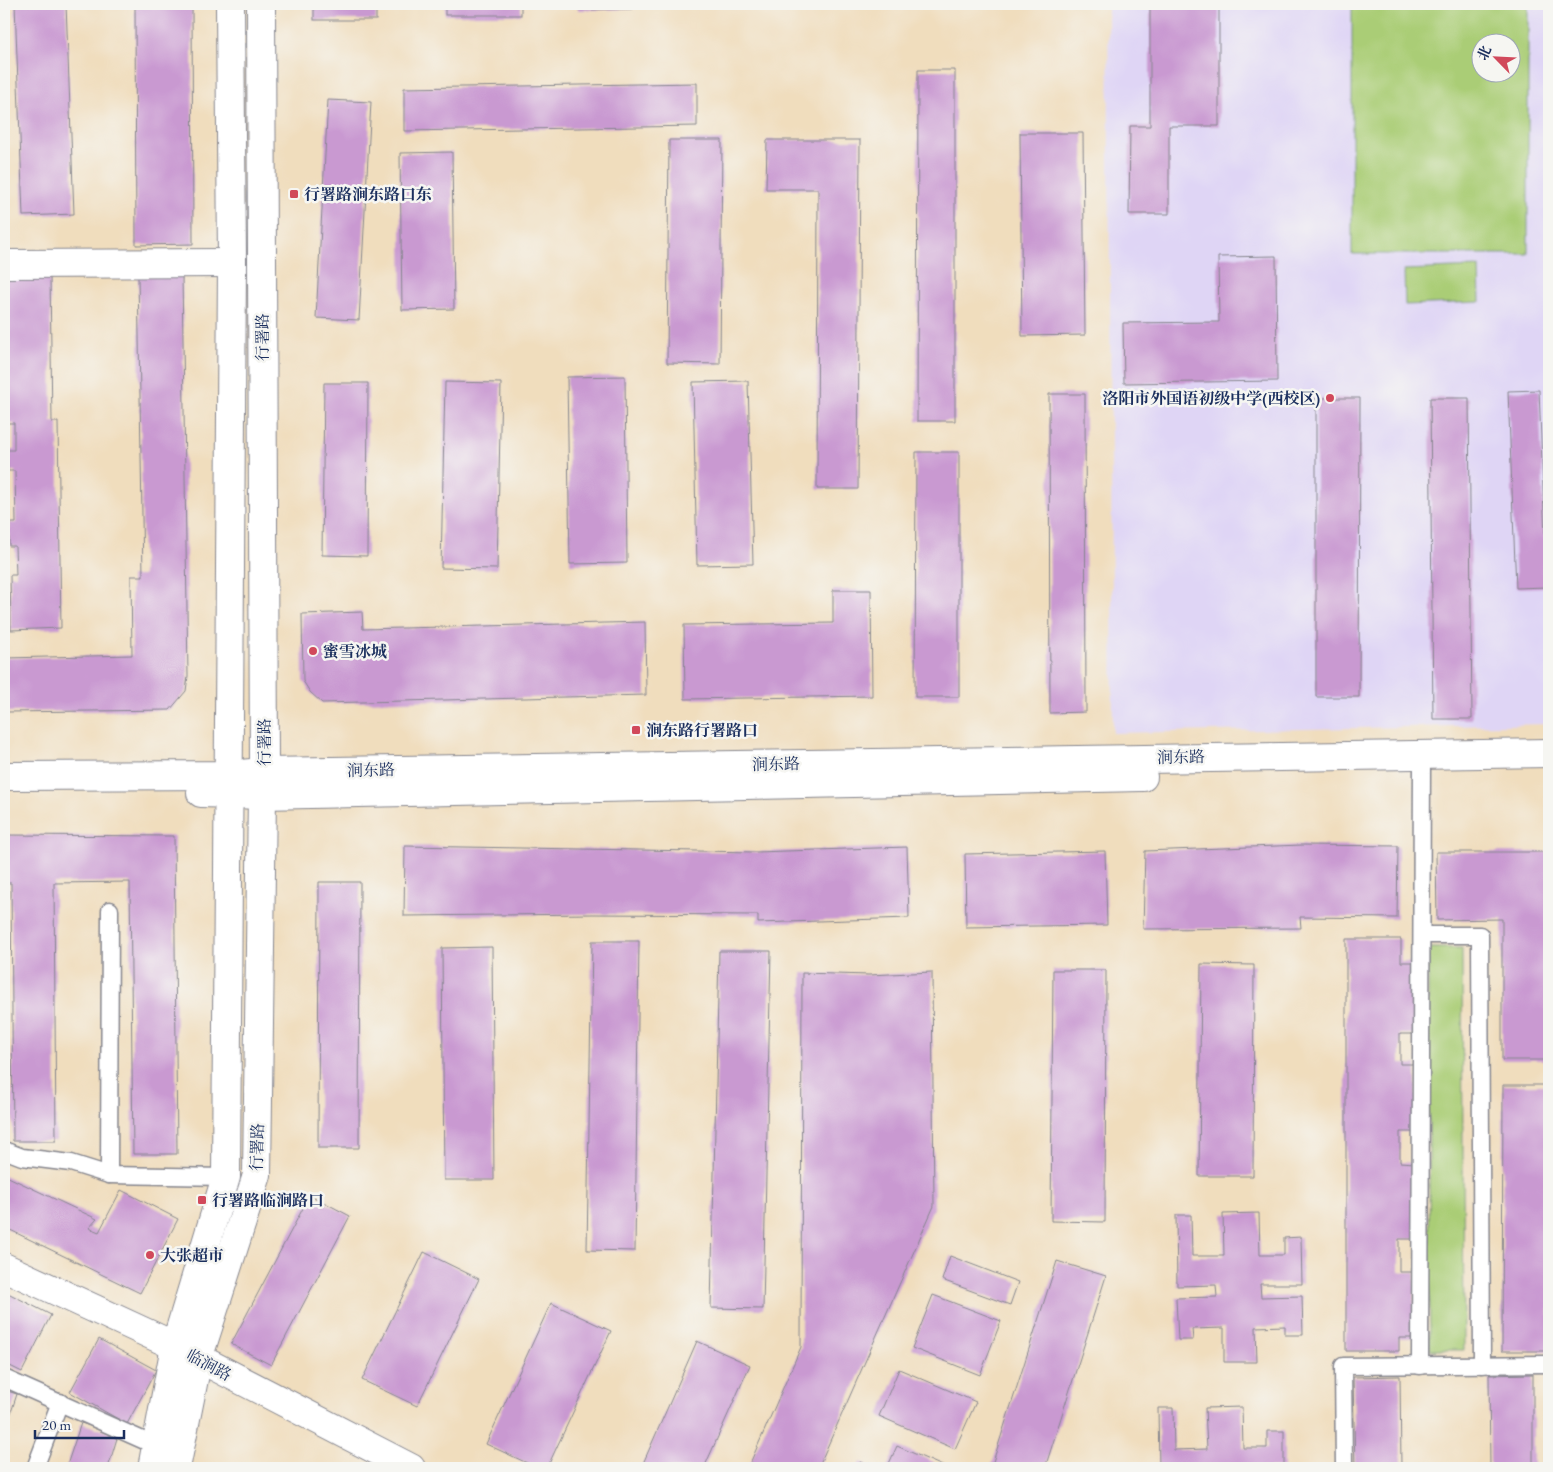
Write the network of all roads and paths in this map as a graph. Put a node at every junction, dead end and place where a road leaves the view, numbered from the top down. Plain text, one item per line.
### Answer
1 (230, 4) edge
2 (261, 4) edge
3 (232, 263) junction
4 (4, 264) edge
5 (1549, 753) edge
6 (1422, 763) junction
7 (1549, 770) edge
8 (4, 776) edge
9 (263, 783) junction
10 (229, 784) junction
11 (4, 794) edge
12 (110, 910) dead end
13 (1422, 935) junction
14 (4, 1150) edge
15 (108, 1175) junction
16 (226, 1177) junction
17 (4, 1267) edge
18 (175, 1346) junction
19 (198, 1360) junction
20 (1549, 1364) edge
21 (1482, 1365) junction
22 (1420, 1366) junction
23 (4, 1378) edge
24 (60, 1402) junction
25 (154, 1457) edge
26 (35, 1468) edge
27 (176, 1468) edge
28 (410, 1468) edge
29 (1344, 1468) edge

1 - 3 street, 行署路
2 - 9 street, 行署路
3 - 4 street
3 - 10 street, 行署路
5 - 6 street, 涧东路
6 - 7 street, 涧东路
6 - 9 street, 涧东路
6 - 13 lane
8 - 10 street, 涧东路
9 - 10 street, 涧东路
9 - 19 street, 行署路
10 - 11 street, 涧东路
10 - 16 street, 行署路
12 - 15 lane
13 - 21 lane
13 - 22 lane
14 - 15 lane
15 - 16 lane
16 - 18 street, 行署路
17 - 18 street, 临涧路
18 - 19 street, 临涧路
18 - 25 street, 行署路
19 - 27 street, 行署路
19 - 28 street, 临涧路
20 - 21 lane
21 - 22 lane
22 - 29 lane
23 - 24 lane
24 - 25 lane
24 - 26 lane

